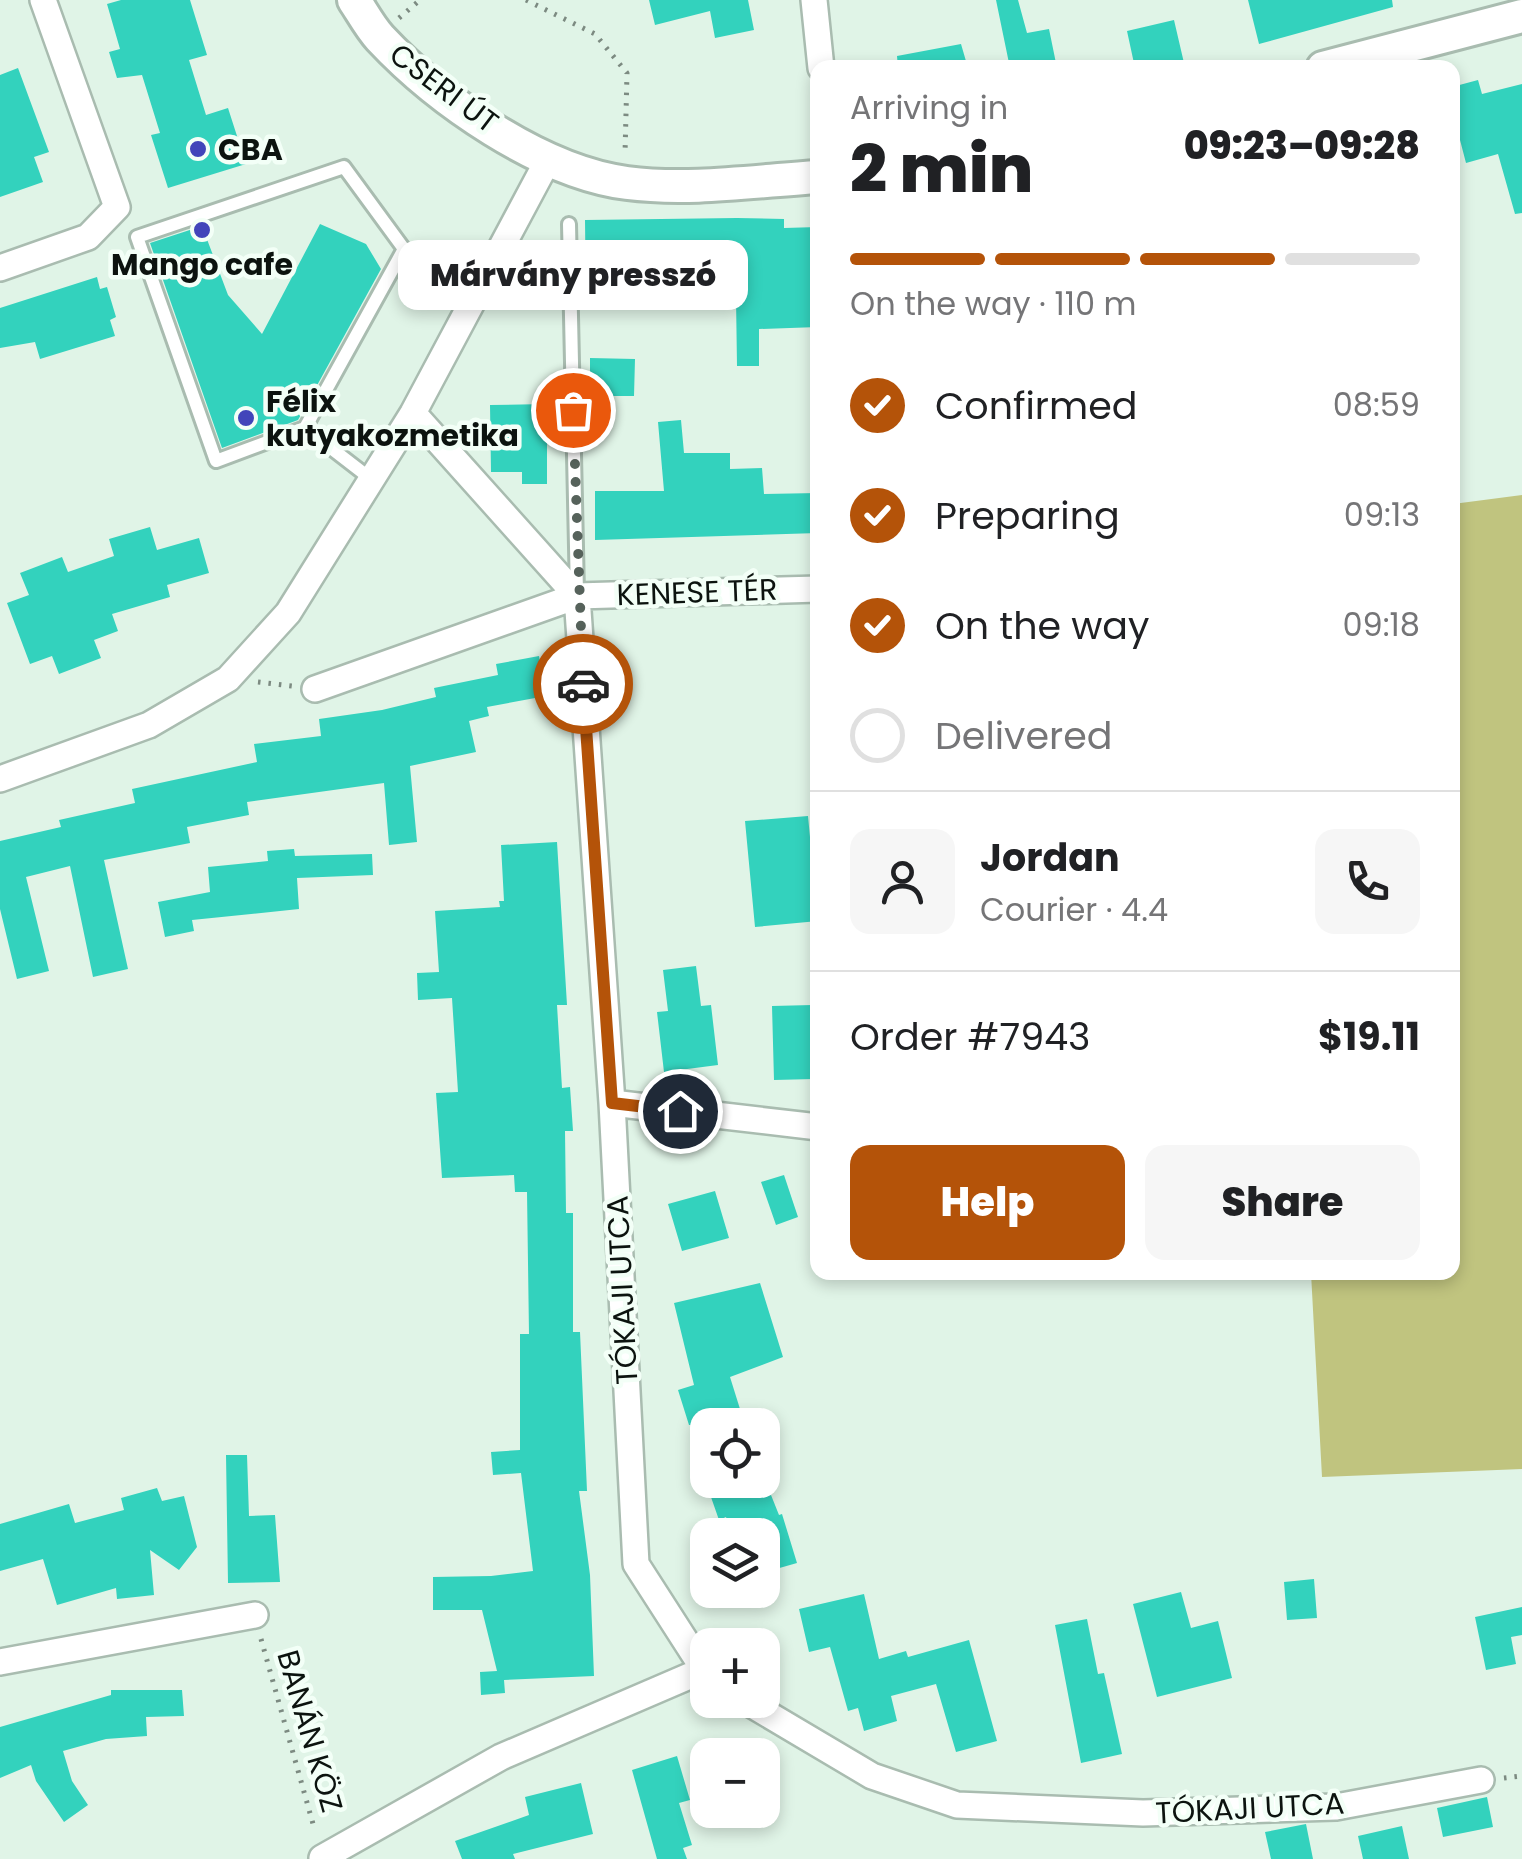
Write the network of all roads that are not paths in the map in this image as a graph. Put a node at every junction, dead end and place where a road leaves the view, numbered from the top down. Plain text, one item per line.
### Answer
1 (43, 0) edge
2 (354, 0) edge
3 (814, 0) edge
4 (1522, 16) edge
5 (819, 60) edge
6 (1354, 60) edge
7 (548, 160) junction
8 (810, 177) edge
9 (569, 224) dead end
10 (0, 268) edge
11 (413, 413) junction
12 (305, 428) junction
13 (372, 480) junction
14 (810, 588) edge
15 (577, 596) junction
16 (314, 689) road end
17 (0, 779) edge
18 (612, 1103) junction
19 (810, 1126) edge
20 (255, 1616) road end
21 (690, 1651) edge
22 (0, 1662) edge
23 (690, 1680) edge
24 (774, 1718) edge
25 (1481, 1780) dead end
26 (322, 1858) edge

1 - 10 street
2 - 7 street, CSERI ÚT
3 - 5 street
4 - 6 street
7 - 8 street, CSERI ÚT
7 - 11 street
9 - 15 lane, TÓKAJI UTCA
11 - 13 street
11 - 15 street
12 - 12 lane
12 - 13 lane
13 - 17 street
14 - 15 street, KENESE TÉR
15 - 16 street, KENESE TÉR
15 - 18 street, TÓKAJI UTCA
18 - 19 street
18 - 21 street, TÓKAJI UTCA
20 - 22 street
23 - 26 street
24 - 25 street, TÓKAJI UTCA

